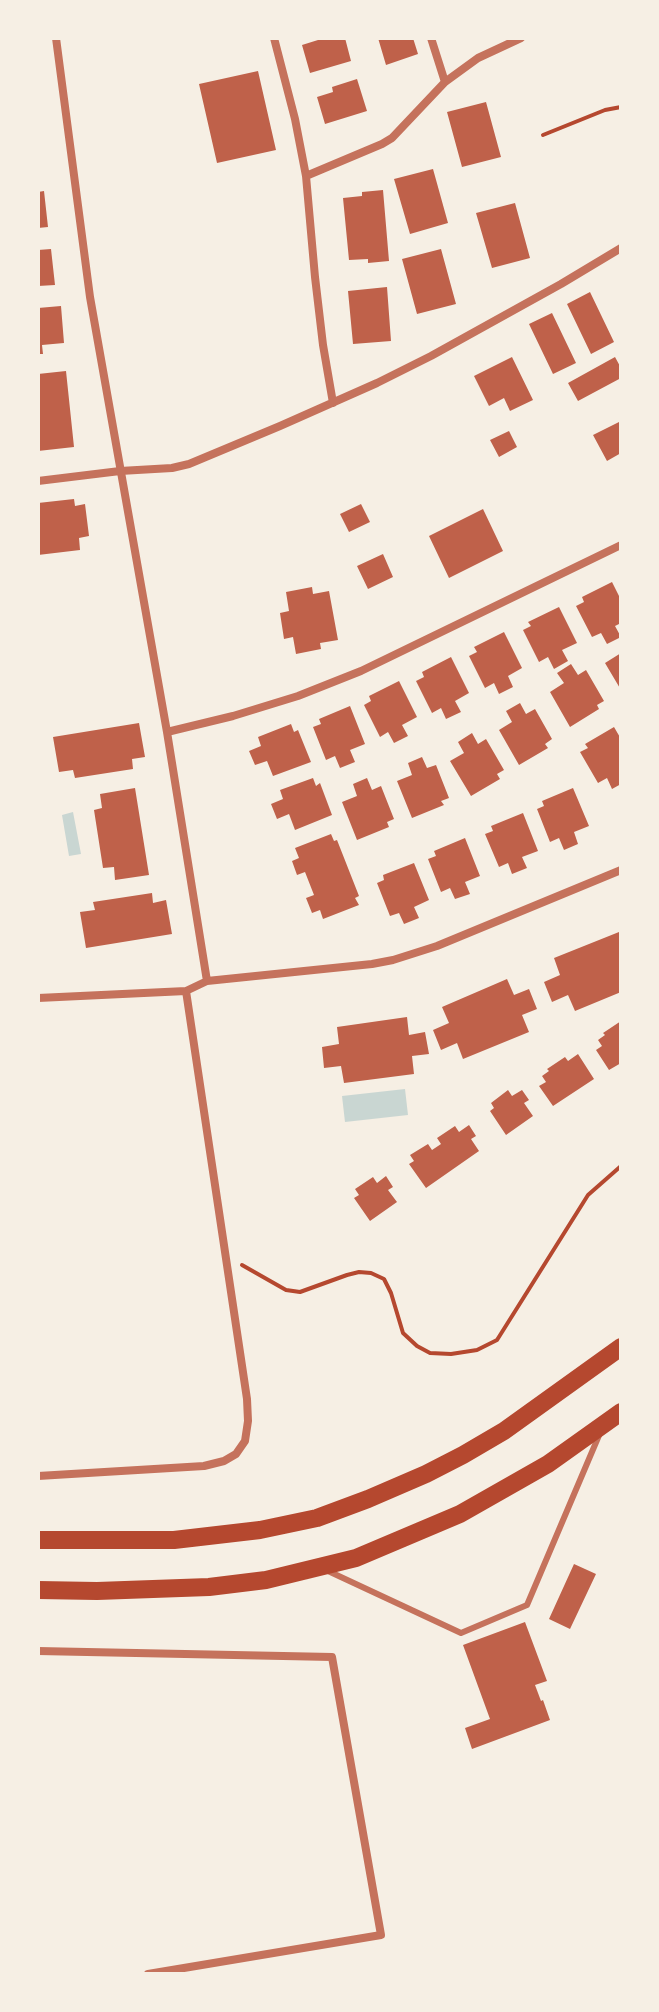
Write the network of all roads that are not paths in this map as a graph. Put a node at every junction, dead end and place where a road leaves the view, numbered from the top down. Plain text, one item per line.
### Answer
1 (56, 38) edge
2 (274, 38) edge
3 (431, 38) edge
4 (521, 38) edge
5 (445, 82) junction
6 (306, 176) junction
7 (621, 248) edge
8 (333, 403) junction
9 (120, 471) junction
10 (38, 481) edge
11 (621, 545) edge
12 (167, 732) junction
13 (621, 870) edge
14 (207, 981) junction
15 (186, 991) junction
16 (38, 998) edge
17 (621, 1347) edge
18 (621, 1412) edge
19 (603, 1425) junction
20 (38, 1476) edge
21 (38, 1540) edge
22 (321, 1568) junction
23 (38, 1590) edge
24 (38, 1651) edge
25 (148, 1974) edge

1 - 9 street
2 - 6 street
3 - 5 street
4 - 5 street
5 - 6 street
6 - 8 street
7 - 8 street
8 - 9 street
9 - 10 street
9 - 12 street
11 - 12 street
12 - 14 street
13 - 14 street
14 - 15 street
15 - 16 street
15 - 20 street
17 - 21 main road
18 - 19 main road
19 - 22 main road
19 - 22 lane
22 - 23 main road
24 - 25 street

